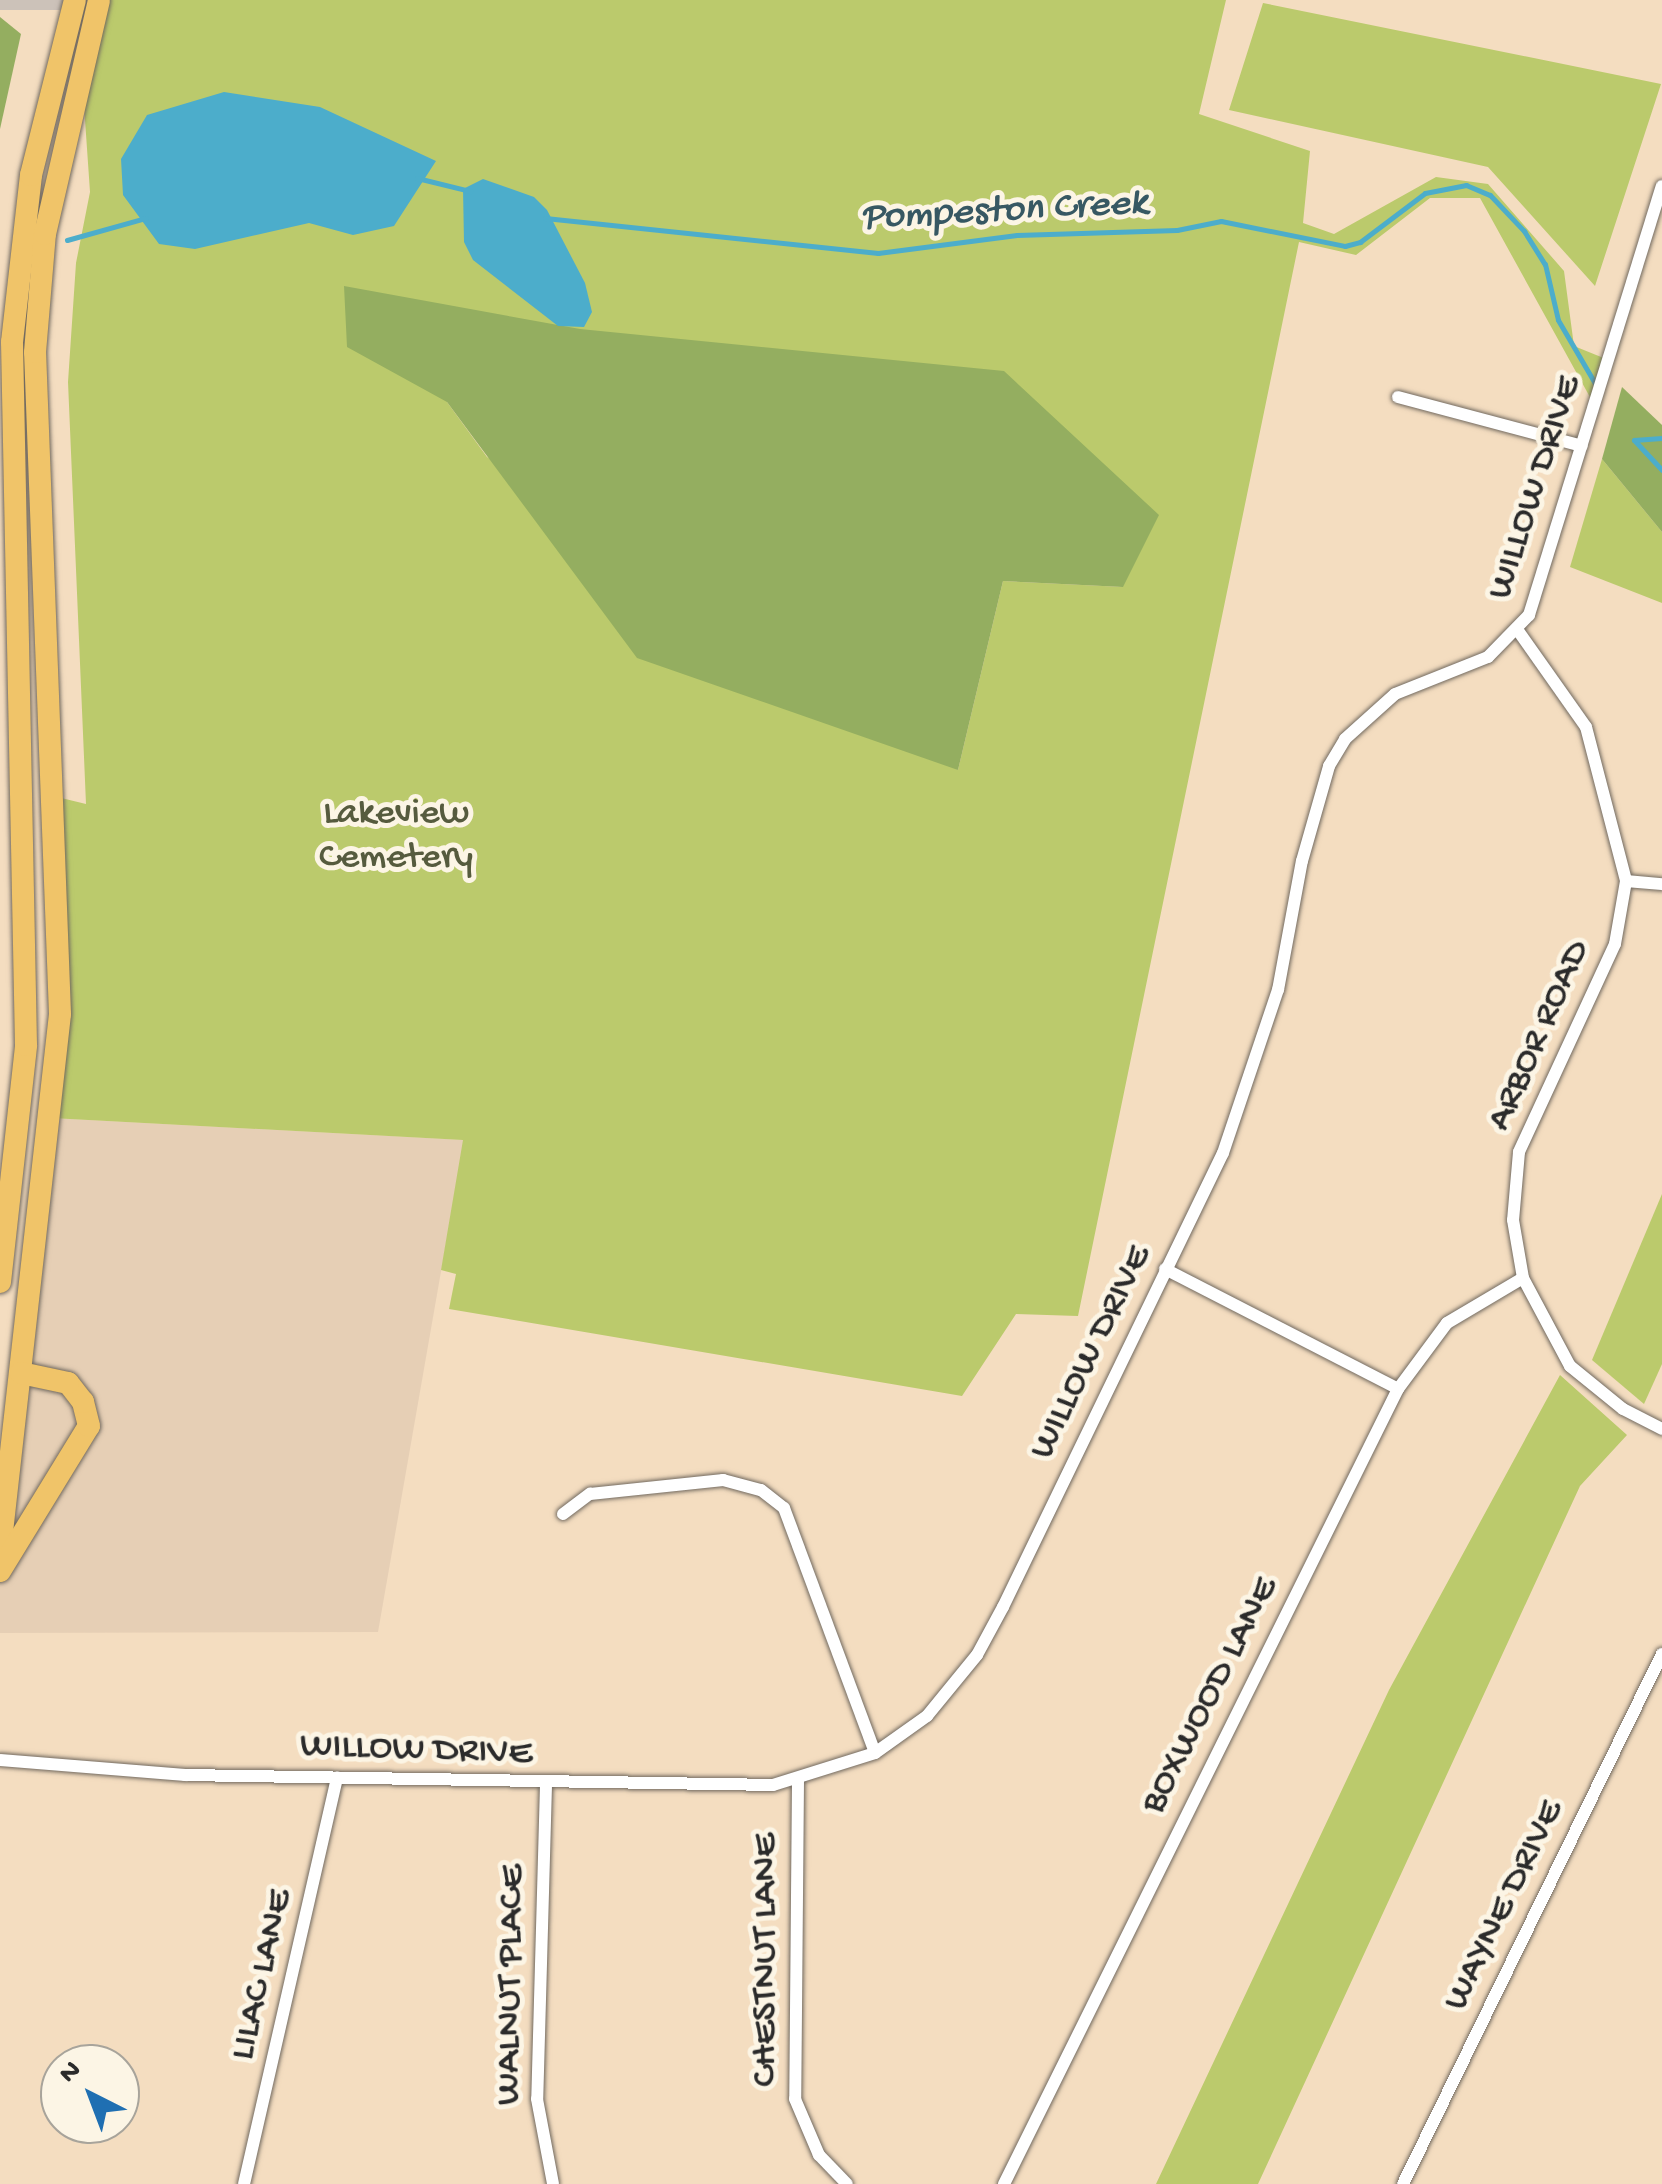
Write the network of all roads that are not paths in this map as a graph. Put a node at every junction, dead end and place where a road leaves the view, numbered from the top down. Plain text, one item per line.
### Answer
1 (75, 0) edge
2 (99, 0) edge
3 (1662, 186) edge
4 (1398, 397) dead end
5 (1582, 446) junction
6 (1519, 632) junction
7 (1626, 881) junction
8 (1662, 884) edge
9 (14, 1147) junction
10 (0, 1175) edge
11 (1165, 1269) junction
12 (1523, 1278) junction
13 (0, 1282) edge
14 (10, 1372) edge
15 (1398, 1389) junction
16 (1662, 1429) edge
17 (563, 1514) dead end
18 (0, 1550) edge
19 (0, 1570) edge
20 (1662, 1654) edge
21 (875, 1753) junction
22 (0, 1760) edge
23 (337, 1778) junction
24 (798, 1780) junction
25 (546, 1785) junction
26 (244, 2184) edge
27 (553, 2184) edge
28 (848, 2184) edge
29 (1004, 2184) edge
30 (1402, 2184) edge

1 - 9 highway
2 - 14 highway
3 - 5 street, WILLOW DRIVE
4 - 5 street
5 - 6 street, WILLOW DRIVE
6 - 7 street, ARBOR ROAD
6 - 11 street, WILLOW DRIVE
7 - 8 street
7 - 12 street, ARBOR ROAD
9 - 10 highway
9 - 13 highway
11 - 15 street
11 - 21 street, WILLOW DRIVE
12 - 15 street, BOXWOOD LANE
12 - 16 street, ARBOR ROAD
14 - 18 highway
14 - 19 highway
15 - 29 street, BOXWOOD LANE
17 - 21 street
20 - 30 street, WAYNE DRIVE
21 - 24 street, WILLOW DRIVE
22 - 23 street, WILLOW DRIVE
23 - 25 street, WILLOW DRIVE
23 - 26 street, LILAC LANE
24 - 25 street, WILLOW DRIVE
24 - 28 street, CHESTNUT LANE
25 - 27 street, WALNUT PLACE

